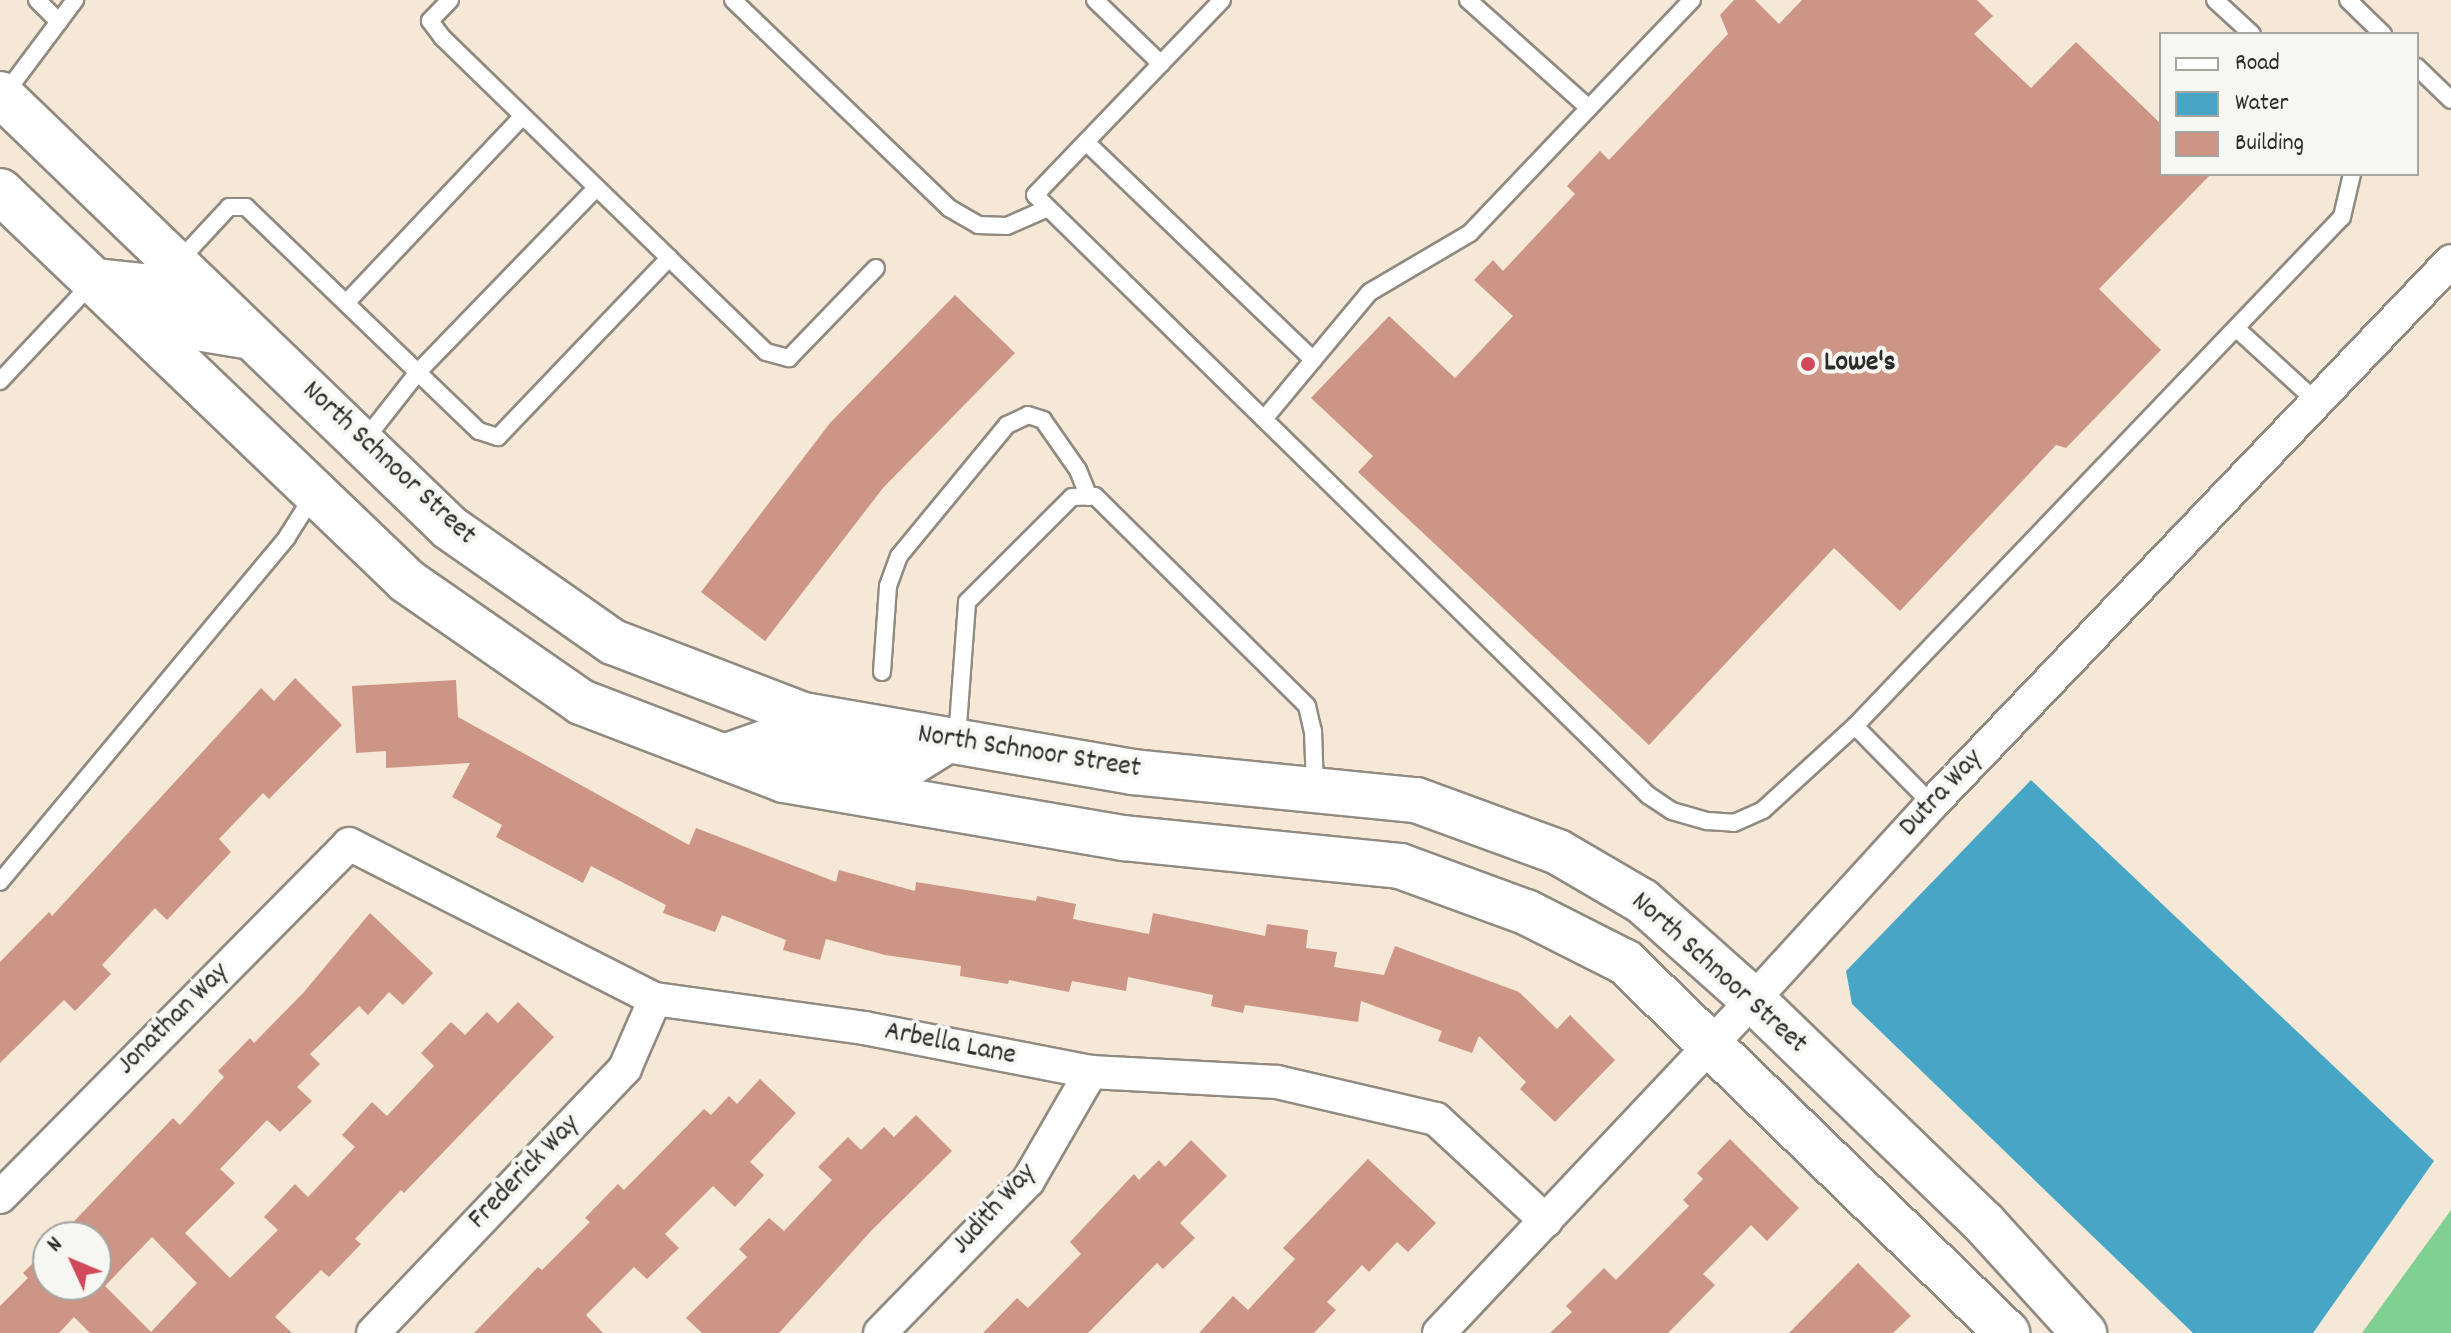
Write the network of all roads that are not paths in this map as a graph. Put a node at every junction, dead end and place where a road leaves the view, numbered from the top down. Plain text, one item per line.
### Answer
1 (37, 0) edge
2 (75, 0) edge
3 (450, 0) edge
4 (733, 0) edge
5 (1095, 0) edge
6 (1222, 0) edge
7 (1468, 0) edge
8 (1692, 0) edge
9 (2215, 0) edge
10 (2348, 0) edge
11 (59, 22) junction
12 (2250, 32) edge
13 (2381, 32) edge
14 (1161, 64) junction
15 (2419, 69) edge
16 (1, 96) edge
17 (2451, 100) edge
18 (1589, 108) junction
19 (523, 116) junction
20 (1086, 142) junction
21 (2352, 176) edge
22 (596, 188) junction
23 (0, 191) edge
24 (1048, 208) junction
25 (669, 258) junction
26 (2451, 261) edge
27 (176, 264) junction
28 (876, 268) dead end
29 (94, 281) junction
30 (346, 303) junction
31 (2237, 329) junction
32 (251, 337) junction
33 (1313, 360) junction
34 (418, 372) junction
35 (0, 381) edge
36 (2317, 402) junction
37 (1264, 419) junction
38 (362, 443) junction
39 (316, 492) junction
40 (1089, 497) junction
41 (882, 672) dead end
42 (1855, 726) junction
43 (952, 740) junction
44 (724, 757) junction
45 (1315, 789) junction
46 (1932, 804) junction
47 (349, 844) joint
48 (0, 882) edge
49 (655, 999) junction
50 (1753, 1000) junction
51 (1710, 1044) junction
52 (1091, 1072) junction
53 (0, 1197) edge
54 (1546, 1221) junction
55 (373, 1333) edge
56 (880, 1333) edge
57 (1439, 1333) edge
58 (2007, 1333) edge
59 (2084, 1333) edge

1 - 11 lane
2 - 11 lane
3 - 19 lane
4 - 24 lane
5 - 14 lane
6 - 14 lane
7 - 18 lane
8 - 18 lane
9 - 12 lane
10 - 13 lane
11 - 16 lane
14 - 20 lane
15 - 17 lane
16 - 27 street, North Schnoor Street
18 - 33 lane
19 - 22 lane
19 - 30 lane
20 - 24 lane
20 - 33 lane
21 - 31 lane
22 - 25 lane
22 - 34 lane
23 - 29 street, North Schnoor Street
24 - 37 lane
25 - 28 lane
25 - 34 lane
26 - 36 street, Dutra Way
27 - 30 lane
27 - 32 street, North Schnoor Street
29 - 32 street
29 - 35 lane
29 - 39 street, North Schnoor Street
30 - 34 lane
31 - 36 lane
31 - 42 lane
32 - 38 street, North Schnoor Street
33 - 37 lane
34 - 38 lane
36 - 46 street, Dutra Way
37 - 42 lane
38 - 39 street
38 - 43 street, North Schnoor Street
39 - 44 street, North Schnoor Street
39 - 48 lane
40 - 41 lane
40 - 43 lane
40 - 45 lane
42 - 46 lane
43 - 44 street
43 - 45 street, North Schnoor Street
44 - 51 street, North Schnoor Street
45 - 50 street, North Schnoor Street
46 - 50 street, Dutra Way
47 - 49 street, Arbella Lane
47 - 53 street, Jonathan Way
49 - 52 street, Arbella Lane
49 - 55 street, Frederick Way
50 - 51 street, Dutra Way
50 - 59 street, North Schnoor Street
51 - 54 street, Dutra Way
51 - 58 street, North Schnoor Street
52 - 54 street, Arbella Lane
52 - 56 street, Judith Way
54 - 57 street, Dutra Way

